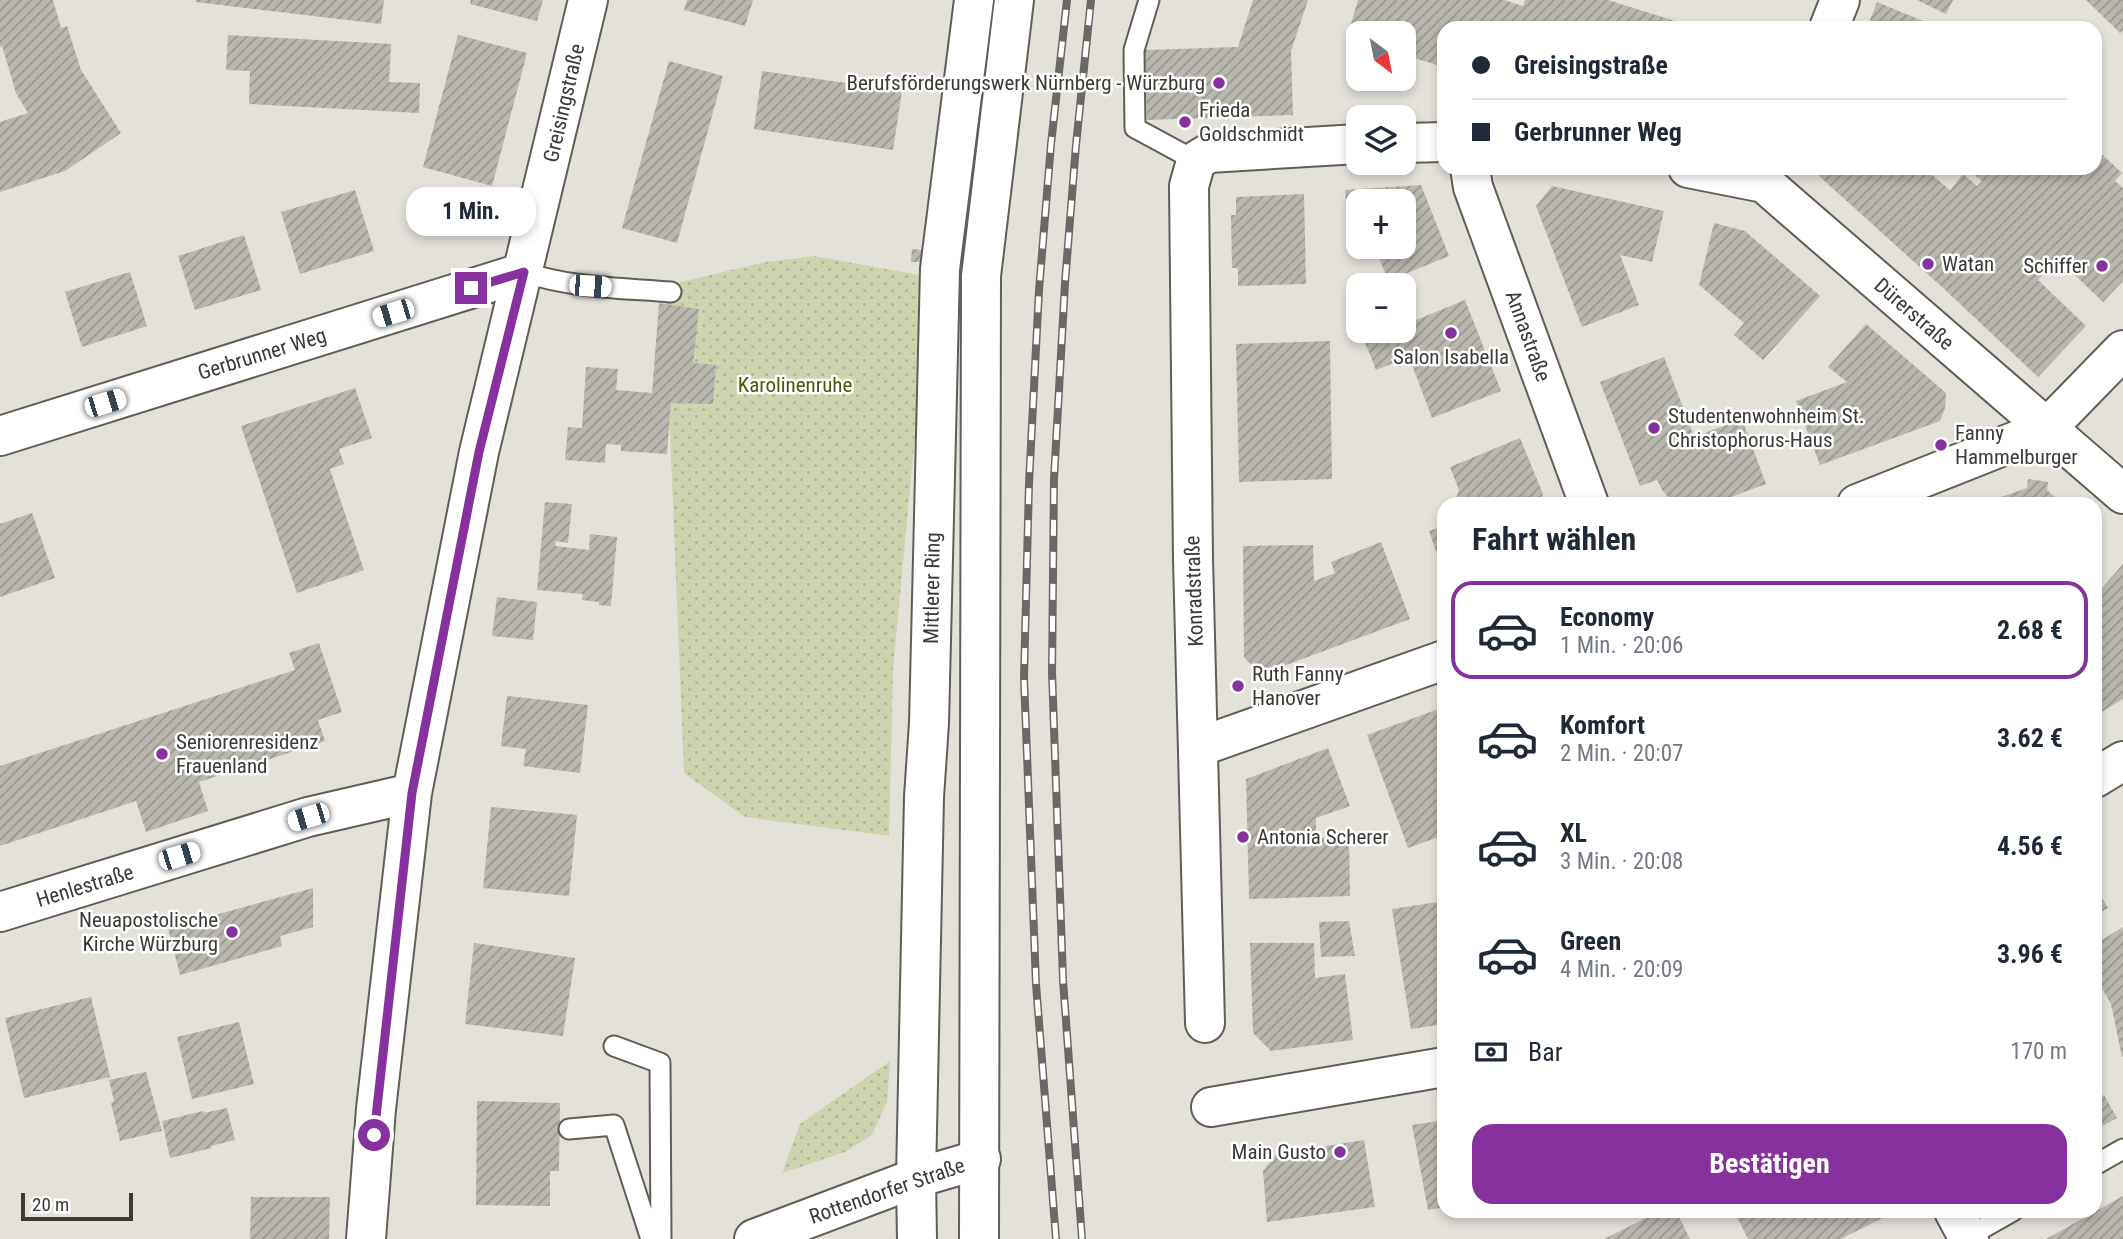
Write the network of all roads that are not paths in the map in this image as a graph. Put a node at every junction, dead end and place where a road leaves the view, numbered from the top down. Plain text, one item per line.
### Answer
1 (588, 0) edge
2 (974, 0) edge
3 (1014, 0) edge
4 (1149, 0) edge
5 (1840, 0) edge
6 (1832, 21) edge
7 (1437, 142) edge
8 (1416, 143) edge
9 (1346, 145) edge
10 (1196, 161) junction
11 (1471, 175) edge
12 (1767, 176) edge
13 (524, 272) junction
14 (671, 292) dead end
15 (2123, 350) edge
16 (2046, 429) junction
17 (0, 436) edge
18 (2123, 494) edge
19 (1586, 497) edge
20 (1875, 497) edge
21 (1437, 662) edge
22 (1199, 747) junction
23 (2123, 761) edge
24 (2102, 774) edge
25 (412, 793) junction
26 (0, 912) edge
27 (1205, 1023) dead end
28 (614, 1046) dead end
29 (1437, 1068) edge
30 (1211, 1107) dead end
31 (569, 1129) dead end
32 (2123, 1149) edge
33 (981, 1159) junction
34 (2102, 1161) edge
35 (916, 1178) junction
36 (1996, 1218) edge
37 (1963, 1231) edge
38 (366, 1239) edge
39 (651, 1239) edge
40 (661, 1239) edge
41 (754, 1239) edge
42 (917, 1239) edge
43 (979, 1239) edge

1 - 13 street, Greisingstraße
2 - 35 street, Mittlerer Ring
3 - 33 street
4 - 10 lane
5 - 6 street
7 - 8 street
9 - 10 street
10 - 22 street, Konradstraße
11 - 19 street, Annastraße
12 - 16 street, Dürerstraße
13 - 14 lane
13 - 17 street, Gerbrunner Weg
13 - 25 street, Greisingstraße
15 - 16 street
16 - 18 street, Dürerstraße
16 - 20 street
21 - 22 street
22 - 27 street, Konradstraße
23 - 24 street
25 - 26 street, Henlestraße
25 - 38 street, Greisingstraße
28 - 40 lane
29 - 30 street
31 - 39 lane
32 - 34 lane
33 - 35 street, Rottendorfer Straße
33 - 43 street
35 - 41 street, Rottendorfer Straße
35 - 42 street, Mittlerer Ring
36 - 37 lane

